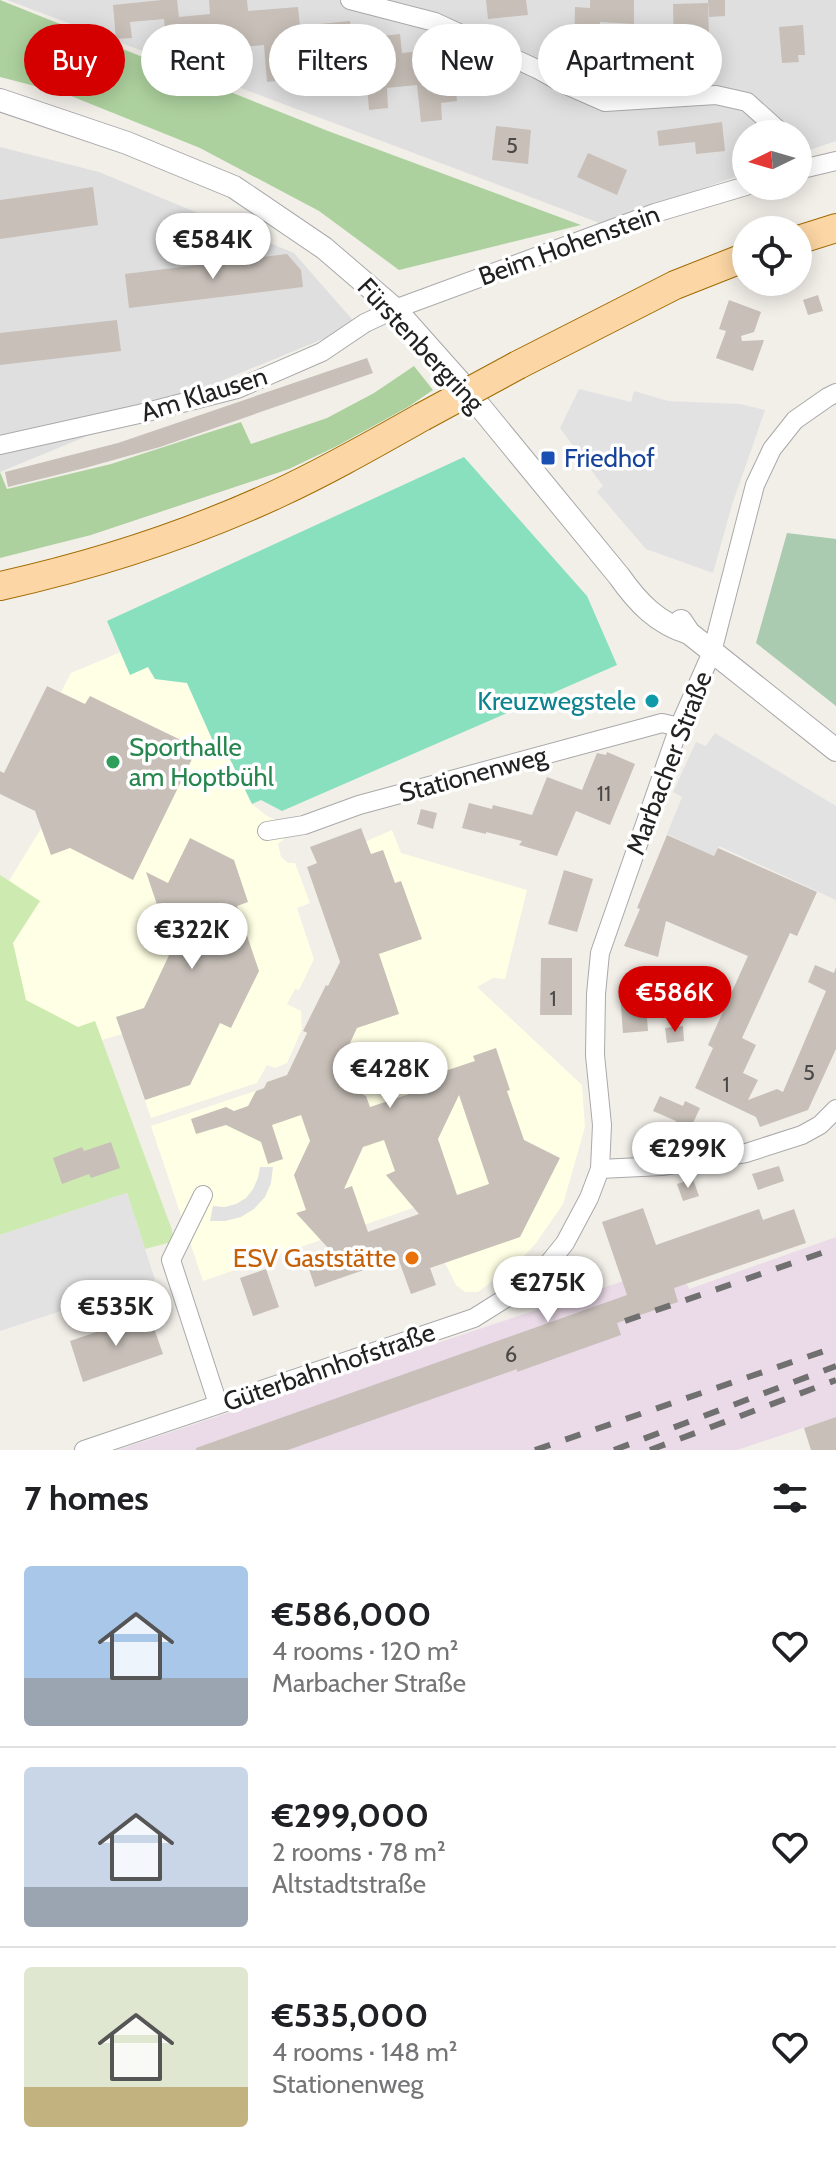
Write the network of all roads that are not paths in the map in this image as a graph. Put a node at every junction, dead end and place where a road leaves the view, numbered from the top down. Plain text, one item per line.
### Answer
1 (350, 0) edge
2 (0, 100) edge
3 (767, 120) edge
4 (836, 161) edge
5 (812, 167) edge
6 (732, 190) edge
7 (836, 228) edge
8 (812, 236) edge
9 (732, 263) edge
10 (395, 309) junction
11 (836, 393) edge
12 (0, 445) edge
13 (2, 585) edge
14 (712, 652) junction
15 (679, 727) junction
16 (836, 750) edge
17 (267, 831) dead end
18 (836, 1109) edge
19 (600, 1169) junction
20 (203, 1195) dead end
21 (218, 1404) junction
22 (84, 1450) edge

1 - 3 street
2 - 10 street, Fürstenbergring
4 - 5 street
6 - 10 street, Beim Hohenstein
7 - 8 main road
9 - 13 main road, bridge
10 - 12 street, Am Klausen
10 - 14 street, Fürstenbergring
11 - 14 street, Marbacher Straße
14 - 15 street, Marbacher Straße
14 - 16 street, Fürstenbergring
15 - 17 street, Stationenweg
15 - 19 street, Marbacher Straße
18 - 19 street
19 - 21 street, Güterbahnhofstraße
20 - 21 street
21 - 22 street, Güterbahnhofstraße

